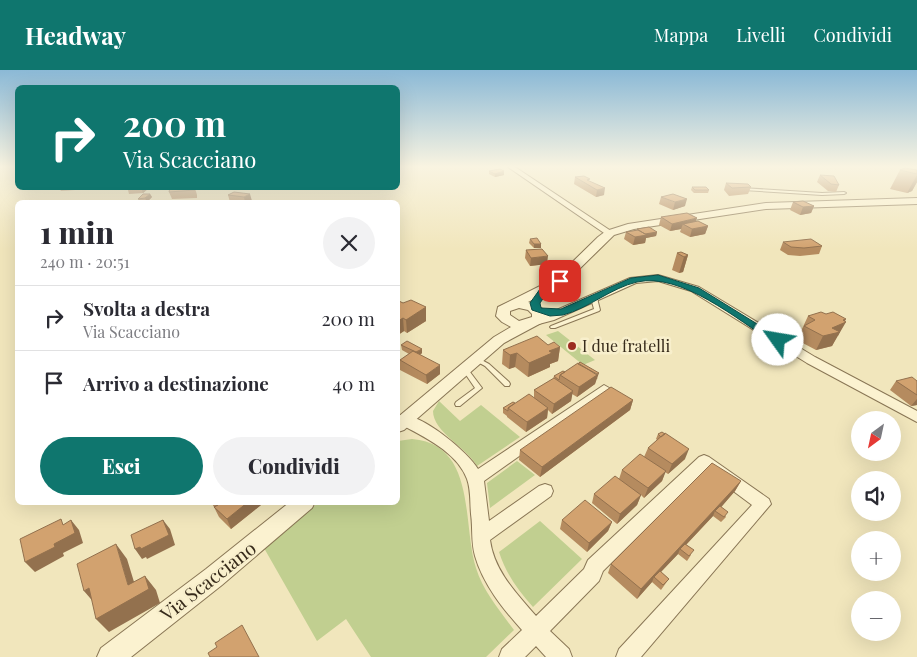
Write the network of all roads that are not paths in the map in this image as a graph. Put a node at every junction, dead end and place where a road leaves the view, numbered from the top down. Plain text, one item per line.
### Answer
1 (552, 194) edge
2 (809, 194) edge
3 (917, 201) edge
4 (821, 204) junction
5 (610, 233) junction
6 (544, 291) junction
7 (594, 298) junction
8 (512, 305) junction
9 (504, 318) junction
10 (532, 319) junction
11 (553, 327) dead end
12 (499, 340) junction
13 (470, 364) junction
14 (507, 384) dead end
15 (604, 389) edge
16 (458, 404) dead end
17 (917, 417) edge
18 (401, 423) edge
19 (475, 479) junction
20 (545, 491) dead end
21 (301, 505) edge
22 (481, 538) junction
23 (536, 631) junction
24 (110, 657) edge
25 (510, 657) edge
26 (561, 657) edge
27 (627, 657) edge

1 - 5 street
2 - 4 lane
3 - 4 street
4 - 5 street
5 - 6 street
6 - 8 street
6 - 10 street
7 - 10 street
7 - 11 lane
7 - 17 street
8 - 9 street
8 - 10 street
9 - 10 street
9 - 12 street
10 - 12 street
12 - 13 street
13 - 14 lane
13 - 16 lane
13 - 18 street
15 - 19 street
18 - 19 street
19 - 22 street
20 - 22 street
21 - 24 street, Via Scacciano
22 - 23 street
23 - 25 street
23 - 26 street
23 - 27 street

